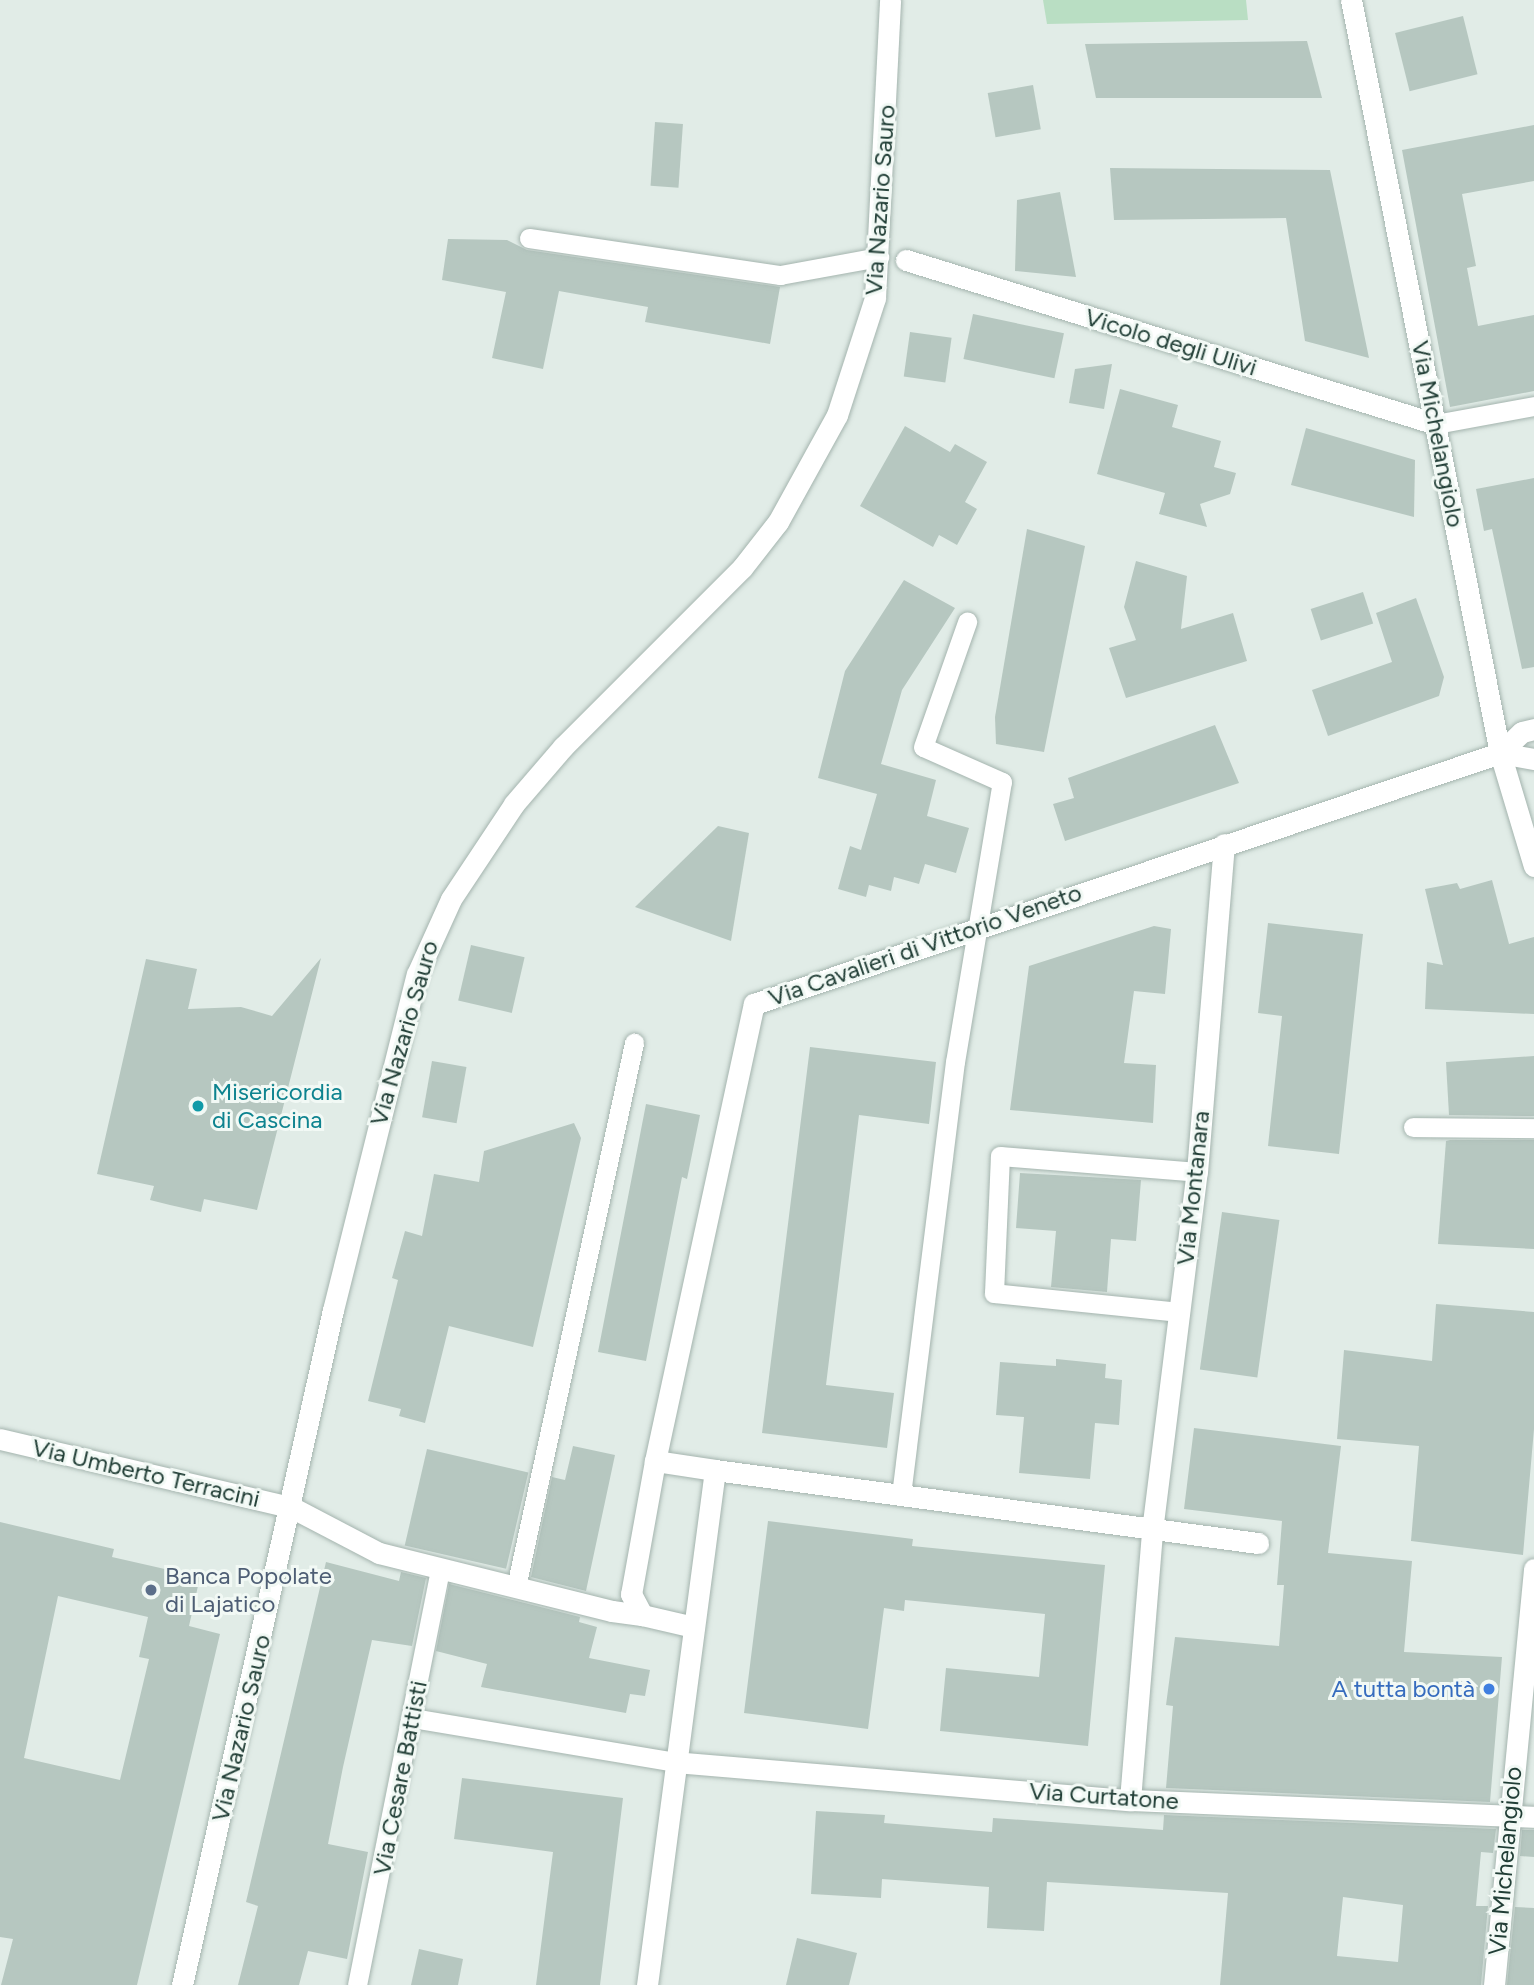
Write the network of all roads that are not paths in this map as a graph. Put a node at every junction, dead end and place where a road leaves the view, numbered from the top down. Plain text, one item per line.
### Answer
1 (890, 0) edge
2 (1351, 0) edge
3 (529, 238) dead end
4 (880, 257) junction
5 (906, 260) dead end
6 (1534, 406) edge
7 (1436, 424) junction
8 (967, 622) dead end
9 (1534, 729) edge
10 (1500, 753) junction
11 (1534, 759) edge
12 (1224, 844) junction
13 (1534, 866) edge
14 (976, 927) junction
15 (634, 1043) dead end
16 (1413, 1127) dead end
17 (1534, 1128) edge
18 (1197, 1172) junction
19 (1180, 1312) junction
20 (0, 1439) edge
21 (655, 1461) junction
22 (715, 1469) junction
23 (901, 1495) junction
24 (291, 1507) junction
25 (1152, 1531) junction
26 (1258, 1543) dead end
27 (440, 1569) junction
28 (1534, 1569) edge
29 (516, 1587) junction
30 (642, 1615) junction
31 (694, 1628) junction
32 (412, 1718) junction
33 (674, 1762) junction
34 (1130, 1800) junction
35 (1507, 1815) junction
36 (1534, 1817) edge
37 (182, 1985) edge
38 (357, 1985) edge
39 (647, 1985) edge
40 (1494, 1985) edge

1 - 4 street, Via Nazario Sauro
2 - 7 street, Via Michelangiolo
3 - 4 lane
4 - 24 street, Via Nazario Sauro
5 - 7 street, Vicolo degli Ulivi
6 - 7 lane
7 - 10 street, Via Michelangiolo
8 - 14 lane
9 - 10 street
10 - 11 street
10 - 12 street, Via Cavalieri di Vittorio Veneto
10 - 13 street, Via Michelangiolo
12 - 14 street, Via Cavalieri di Vittorio Veneto
12 - 18 street, Via Montanara
14 - 21 street, Via Cavalieri di Vittorio Veneto
14 - 23 lane
15 - 29 lane
16 - 17 lane
18 - 19 street, Via Montanara
18 - 19 lane
19 - 25 street, Via Montanara
20 - 24 street, Via Umberto Terracini
21 - 22 street
21 - 30 street, Via Cavalieri di Vittorio Veneto
22 - 23 street
22 - 31 street
23 - 25 street
24 - 27 street
24 - 37 street, Via Nazario Sauro
25 - 26 street
25 - 34 street, Via Montanara
27 - 29 street
27 - 32 lane, Via Cesare Battisti
28 - 35 street, Via Michelangiolo
29 - 30 street
30 - 31 street
31 - 33 street
32 - 33 lane
32 - 38 lane, Via Cesare Battisti
33 - 34 street, Via Curtatone
33 - 39 street
34 - 35 street, Via Curtatone
35 - 36 street, Via Curtatone
35 - 40 street, Via Michelangiolo

